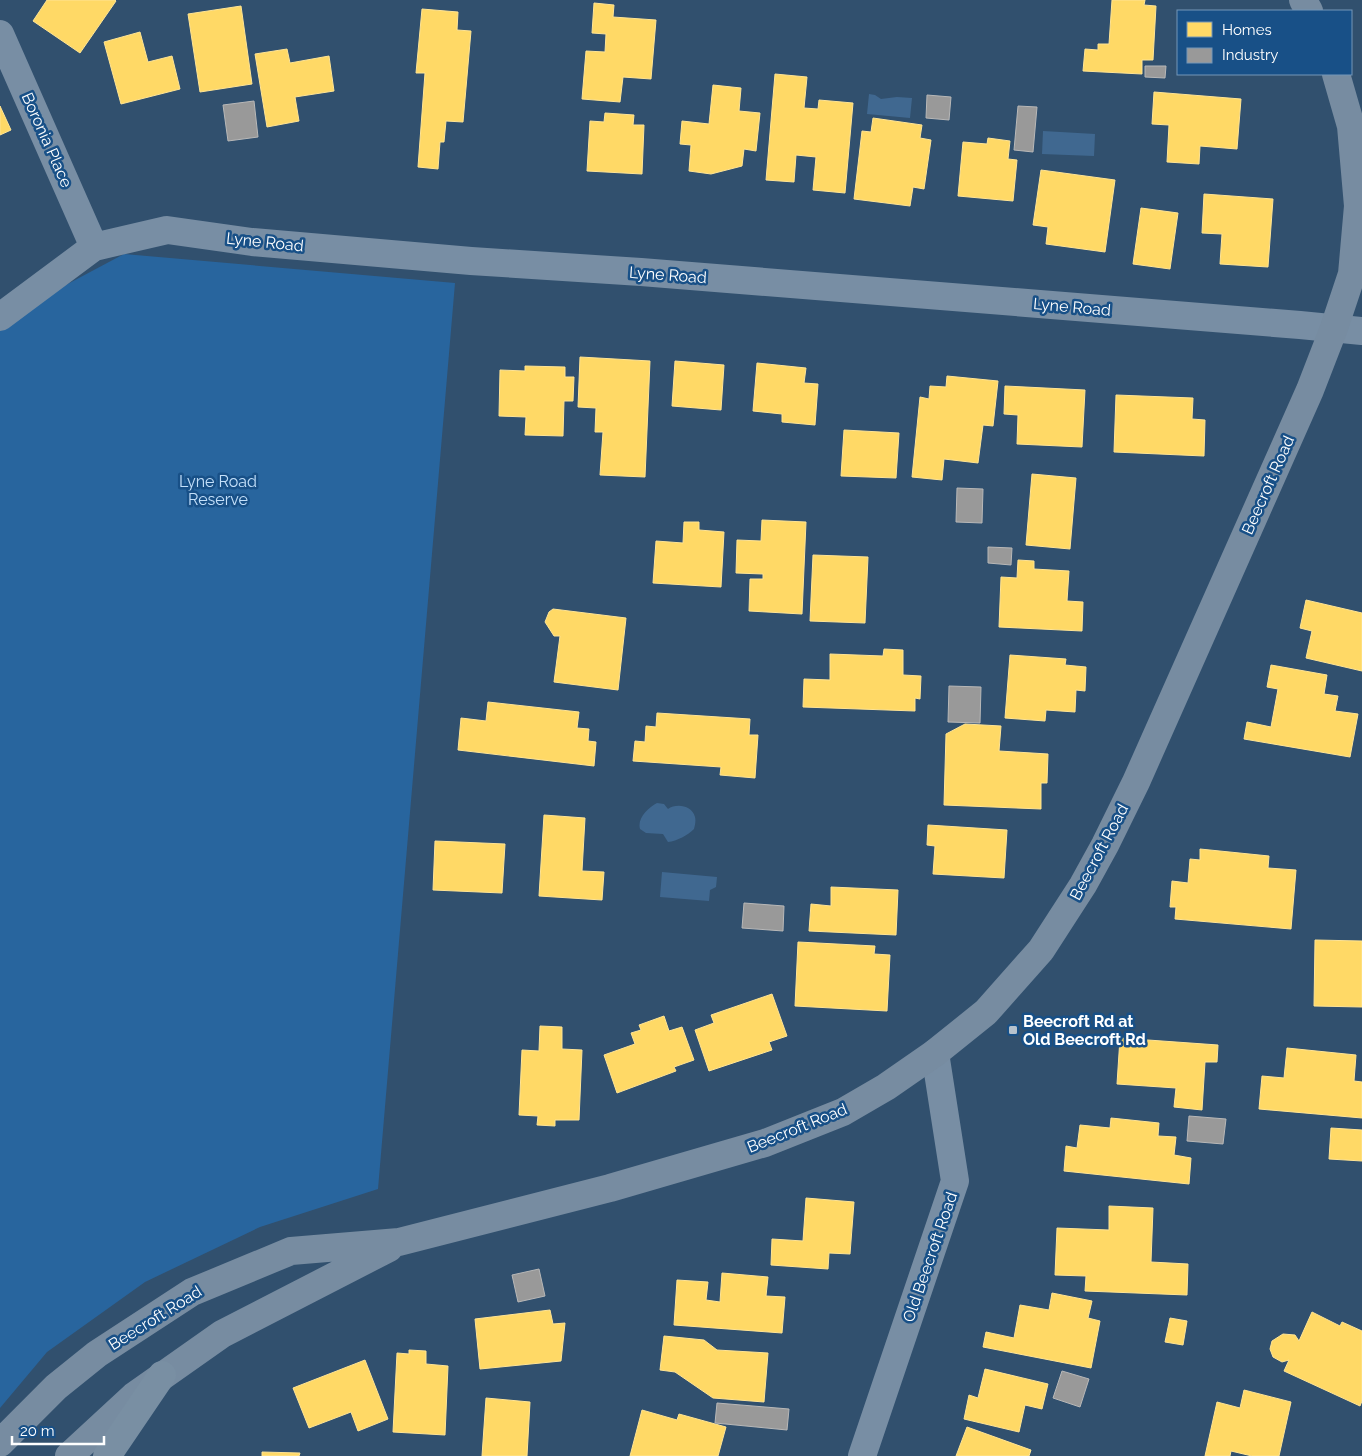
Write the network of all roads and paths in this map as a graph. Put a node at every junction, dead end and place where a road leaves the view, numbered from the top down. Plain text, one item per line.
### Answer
1 (0, 34) edge
2 (1336, 75) edge
3 (94, 247) junction
4 (0, 317) edge
5 (1334, 328) junction
6 (1362, 331) edge
7 (935, 1053) junction
8 (400, 1242) junction
9 (162, 1375) junction
10 (0, 1443) edge
11 (69, 1456) edge
12 (107, 1456) edge
13 (862, 1456) edge

1 - 3 street, Boronia Place
2 - 5 main road, Beecroft Road
3 - 4 street, Lyne Road
3 - 5 street, Lyne Road
5 - 6 street, Lyne Road
5 - 7 main road, Beecroft Road
7 - 8 main road, Beecroft Road
7 - 13 street, Old Beecroft Road
8 - 9 main road, Beecroft Road
8 - 10 main road, Beecroft Road
9 - 11 main road, Beecroft Road
9 - 12 highway

